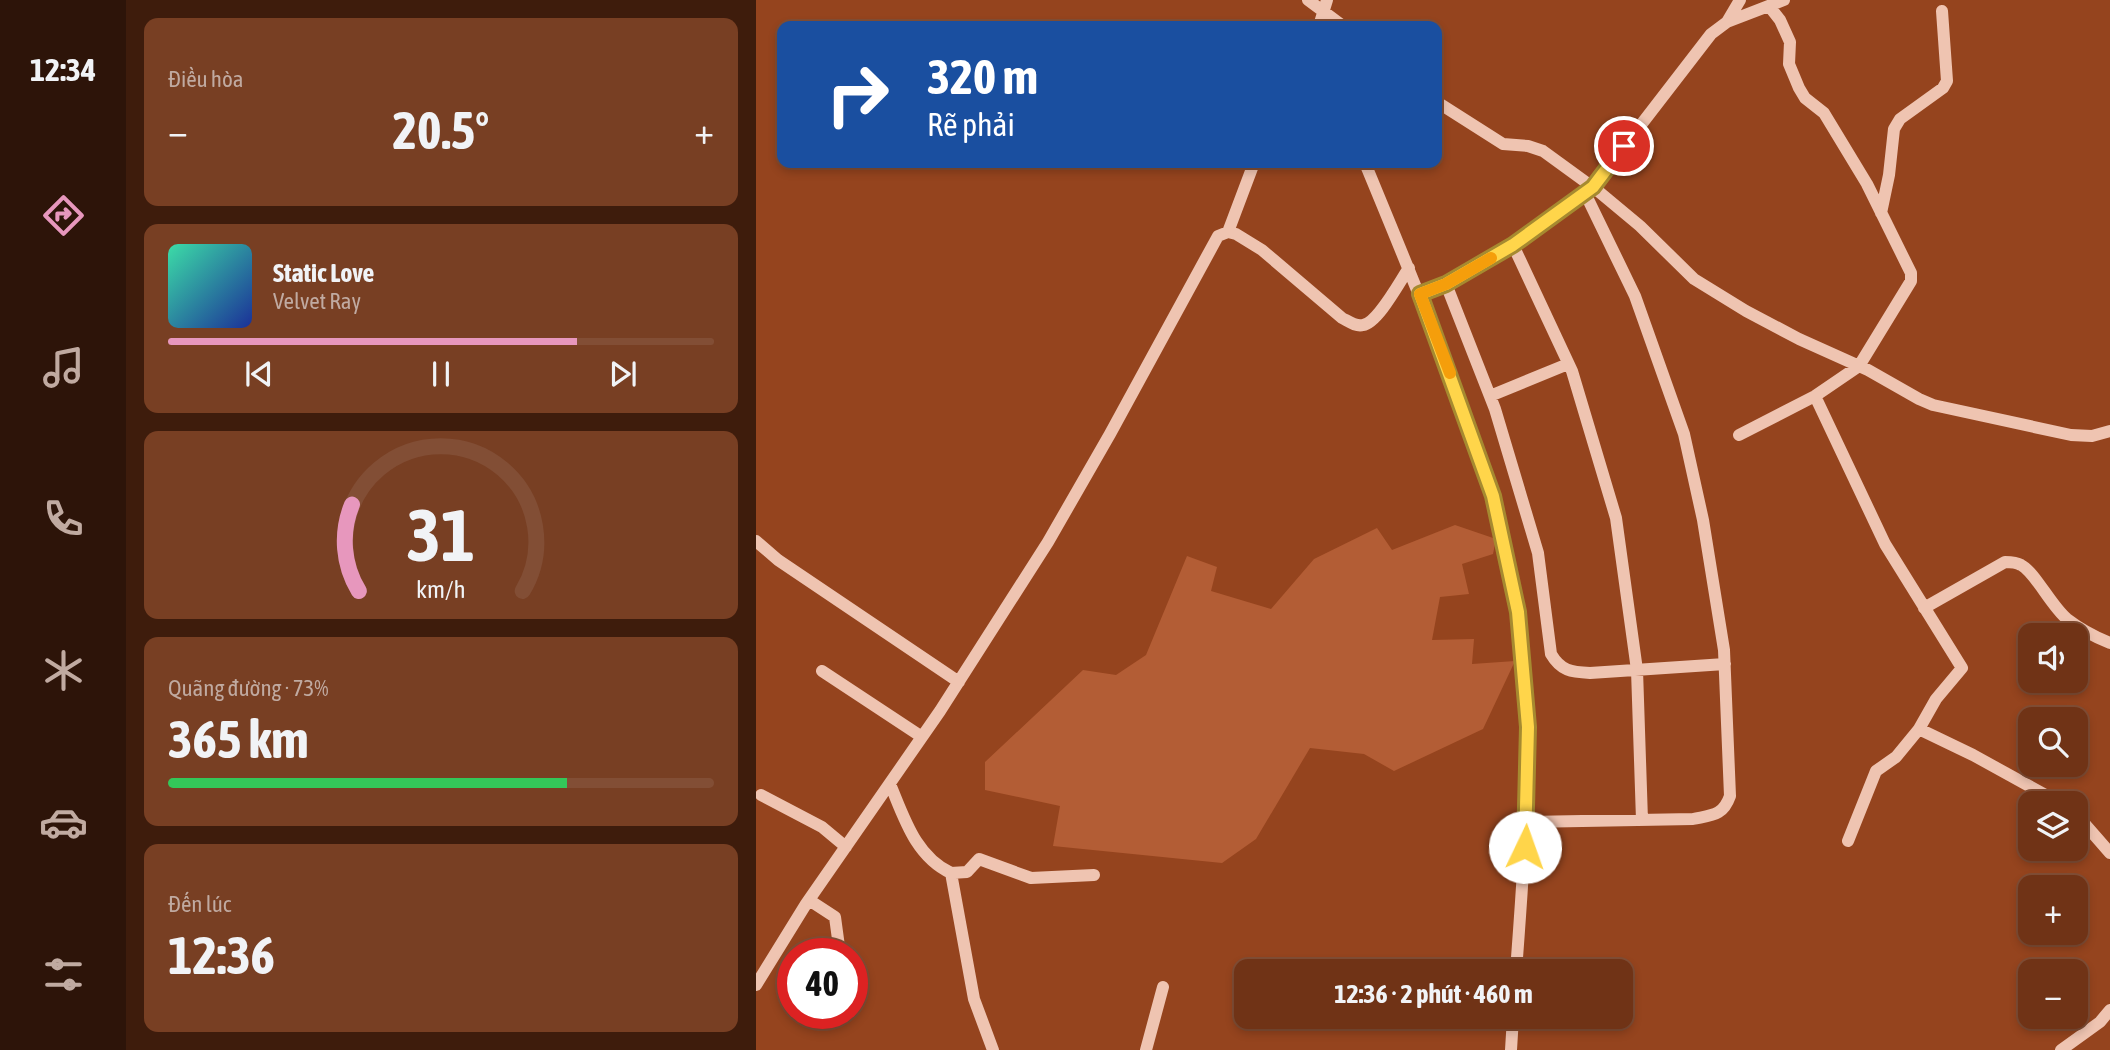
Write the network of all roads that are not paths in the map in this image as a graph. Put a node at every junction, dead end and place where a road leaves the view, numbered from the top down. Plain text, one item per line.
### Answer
1 (1308, 0) edge
2 (1740, 0) edge
3 (1784, 0) edge
4 (1325, 6) edge
5 (1769, 6) junction
6 (1941, 11) dead end
7 (1338, 21) edge
8 (1727, 22) junction
9 (1442, 105) edge
10 (1252, 168) edge
11 (1367, 168) edge
12 (1589, 190) junction
13 (1881, 213) junction
14 (1228, 232) junction
15 (1513, 245) junction
16 (1409, 268) junction
17 (1446, 284) junction
18 (1420, 294) junction
19 (1569, 365) junction
20 (1859, 366) junction
21 (1490, 396) junction
22 (1815, 396) junction
23 (2107, 432) edge
24 (1739, 435) dead end
25 (2110, 446) edge
26 (756, 541) edge
27 (1924, 608) junction
28 (2070, 623) edge
29 (2088, 637) edge
30 (2110, 643) edge
31 (1725, 664) junction
32 (822, 670) dead end
33 (1637, 670) junction
34 (959, 682) junction
35 (1919, 729) junction
36 (922, 737) junction
37 (890, 784) junction
38 (2038, 791) edge
39 (761, 795) dead end
40 (1642, 820) junction
41 (1527, 822) junction
42 (2088, 827) edge
43 (1849, 841) dead end
44 (846, 847) junction
45 (2109, 849) edge
46 (951, 873) junction
47 (1094, 875) dead end
48 (809, 900) junction
49 (838, 938) edge
50 (1517, 959) edge
51 (756, 985) edge
52 (1163, 987) dead end
53 (2110, 1010) edge
54 (1512, 1029) edge
55 (993, 1050) edge
56 (1146, 1050) edge
57 (1511, 1050) edge
58 (2061, 1050) edge

1 - 4 street
2 - 8 street
3 - 5 street
4 - 7 street
5 - 8 street
5 - 13 street
6 - 13 street
8 - 12 street
9 - 12 street
10 - 14 street
11 - 16 street
12 - 15 street
12 - 20 street
12 - 31 street
13 - 20 street
14 - 16 street
14 - 34 street
15 - 17 street
15 - 19 street
16 - 18 street
17 - 18 street
17 - 21 street
18 - 41 street
19 - 21 street
19 - 33 street
20 - 22 street
20 - 23 street
21 - 33 street
22 - 24 street
22 - 27 street
23 - 25 street
26 - 34 street
27 - 28 street
27 - 35 street
29 - 30 street
31 - 33 street
31 - 40 street
32 - 36 street
33 - 40 street
34 - 36 street
35 - 38 street
35 - 43 street
36 - 37 street
37 - 44 street
37 - 46 street
39 - 44 street
40 - 41 street
41 - 50 street
42 - 45 street
44 - 48 street
46 - 47 street
46 - 55 street
48 - 49 street
48 - 51 street
52 - 56 street
53 - 58 street
54 - 57 street

